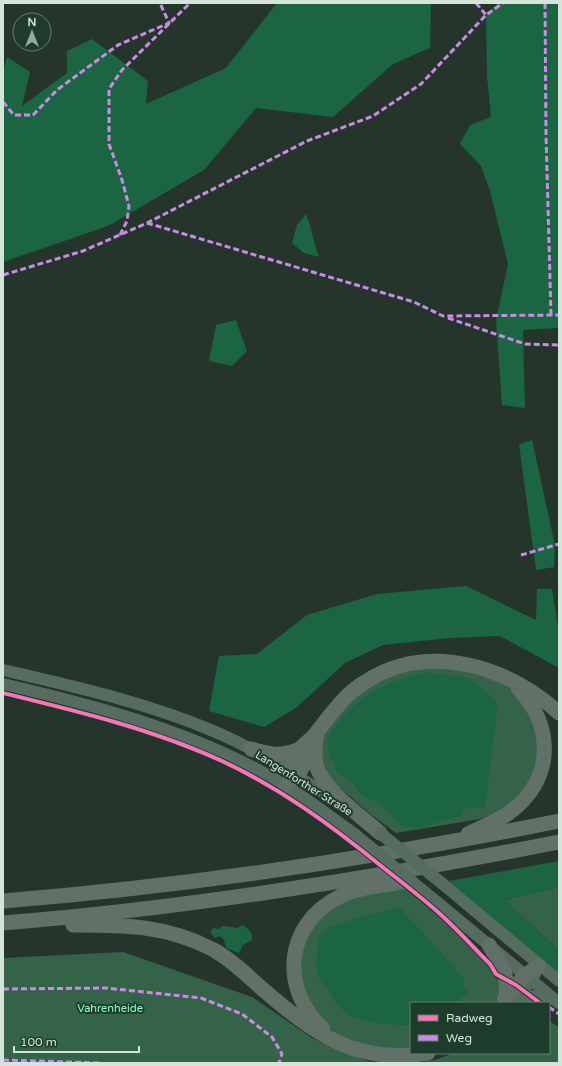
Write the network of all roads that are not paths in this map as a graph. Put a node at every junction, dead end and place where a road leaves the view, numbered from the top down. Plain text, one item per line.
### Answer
1 (3, 670) edge
2 (511, 680) junction
3 (3, 684) edge
4 (559, 713) edge
5 (311, 743) junction
6 (251, 749) junction
7 (293, 773) junction
8 (286, 786) junction
9 (559, 821) edge
10 (380, 833) junction
11 (452, 842) junction
12 (559, 842) edge
13 (418, 870) junction
14 (3, 902) edge
15 (51, 919) junction
16 (3, 923) edge
17 (489, 945) junction
18 (539, 966) junction
19 (528, 978) junction
20 (559, 981) edge
21 (507, 1001) edge
22 (557, 1001) edge
23 (345, 1046) junction
24 (420, 1054) edge

1 - 6 main road, Langenforther Straße
2 - 4 highway
2 - 5 highway
2 - 11 highway
3 - 8 main road, Langenforther Straße
5 - 6 highway
5 - 7 highway
5 - 10 highway
6 - 7 main road, Langenforther Straße
7 - 8 highway
7 - 10 main road, Langenforther Straße
8 - 17 main road, Langenforther Straße, bridge
9 - 11 highway
10 - 18 main road, Langenforther Straße, bridge
11 - 14 highway
12 - 13 highway
13 - 15 highway
13 - 23 highway
15 - 16 highway
15 - 23 highway
17 - 19 main road, Langenforther Straße
17 - 21 highway
18 - 19 highway
18 - 20 main road, Langenforther Straße
19 - 21 highway
19 - 22 main road, Langenforther Straße
21 - 22 main road
23 - 24 highway

